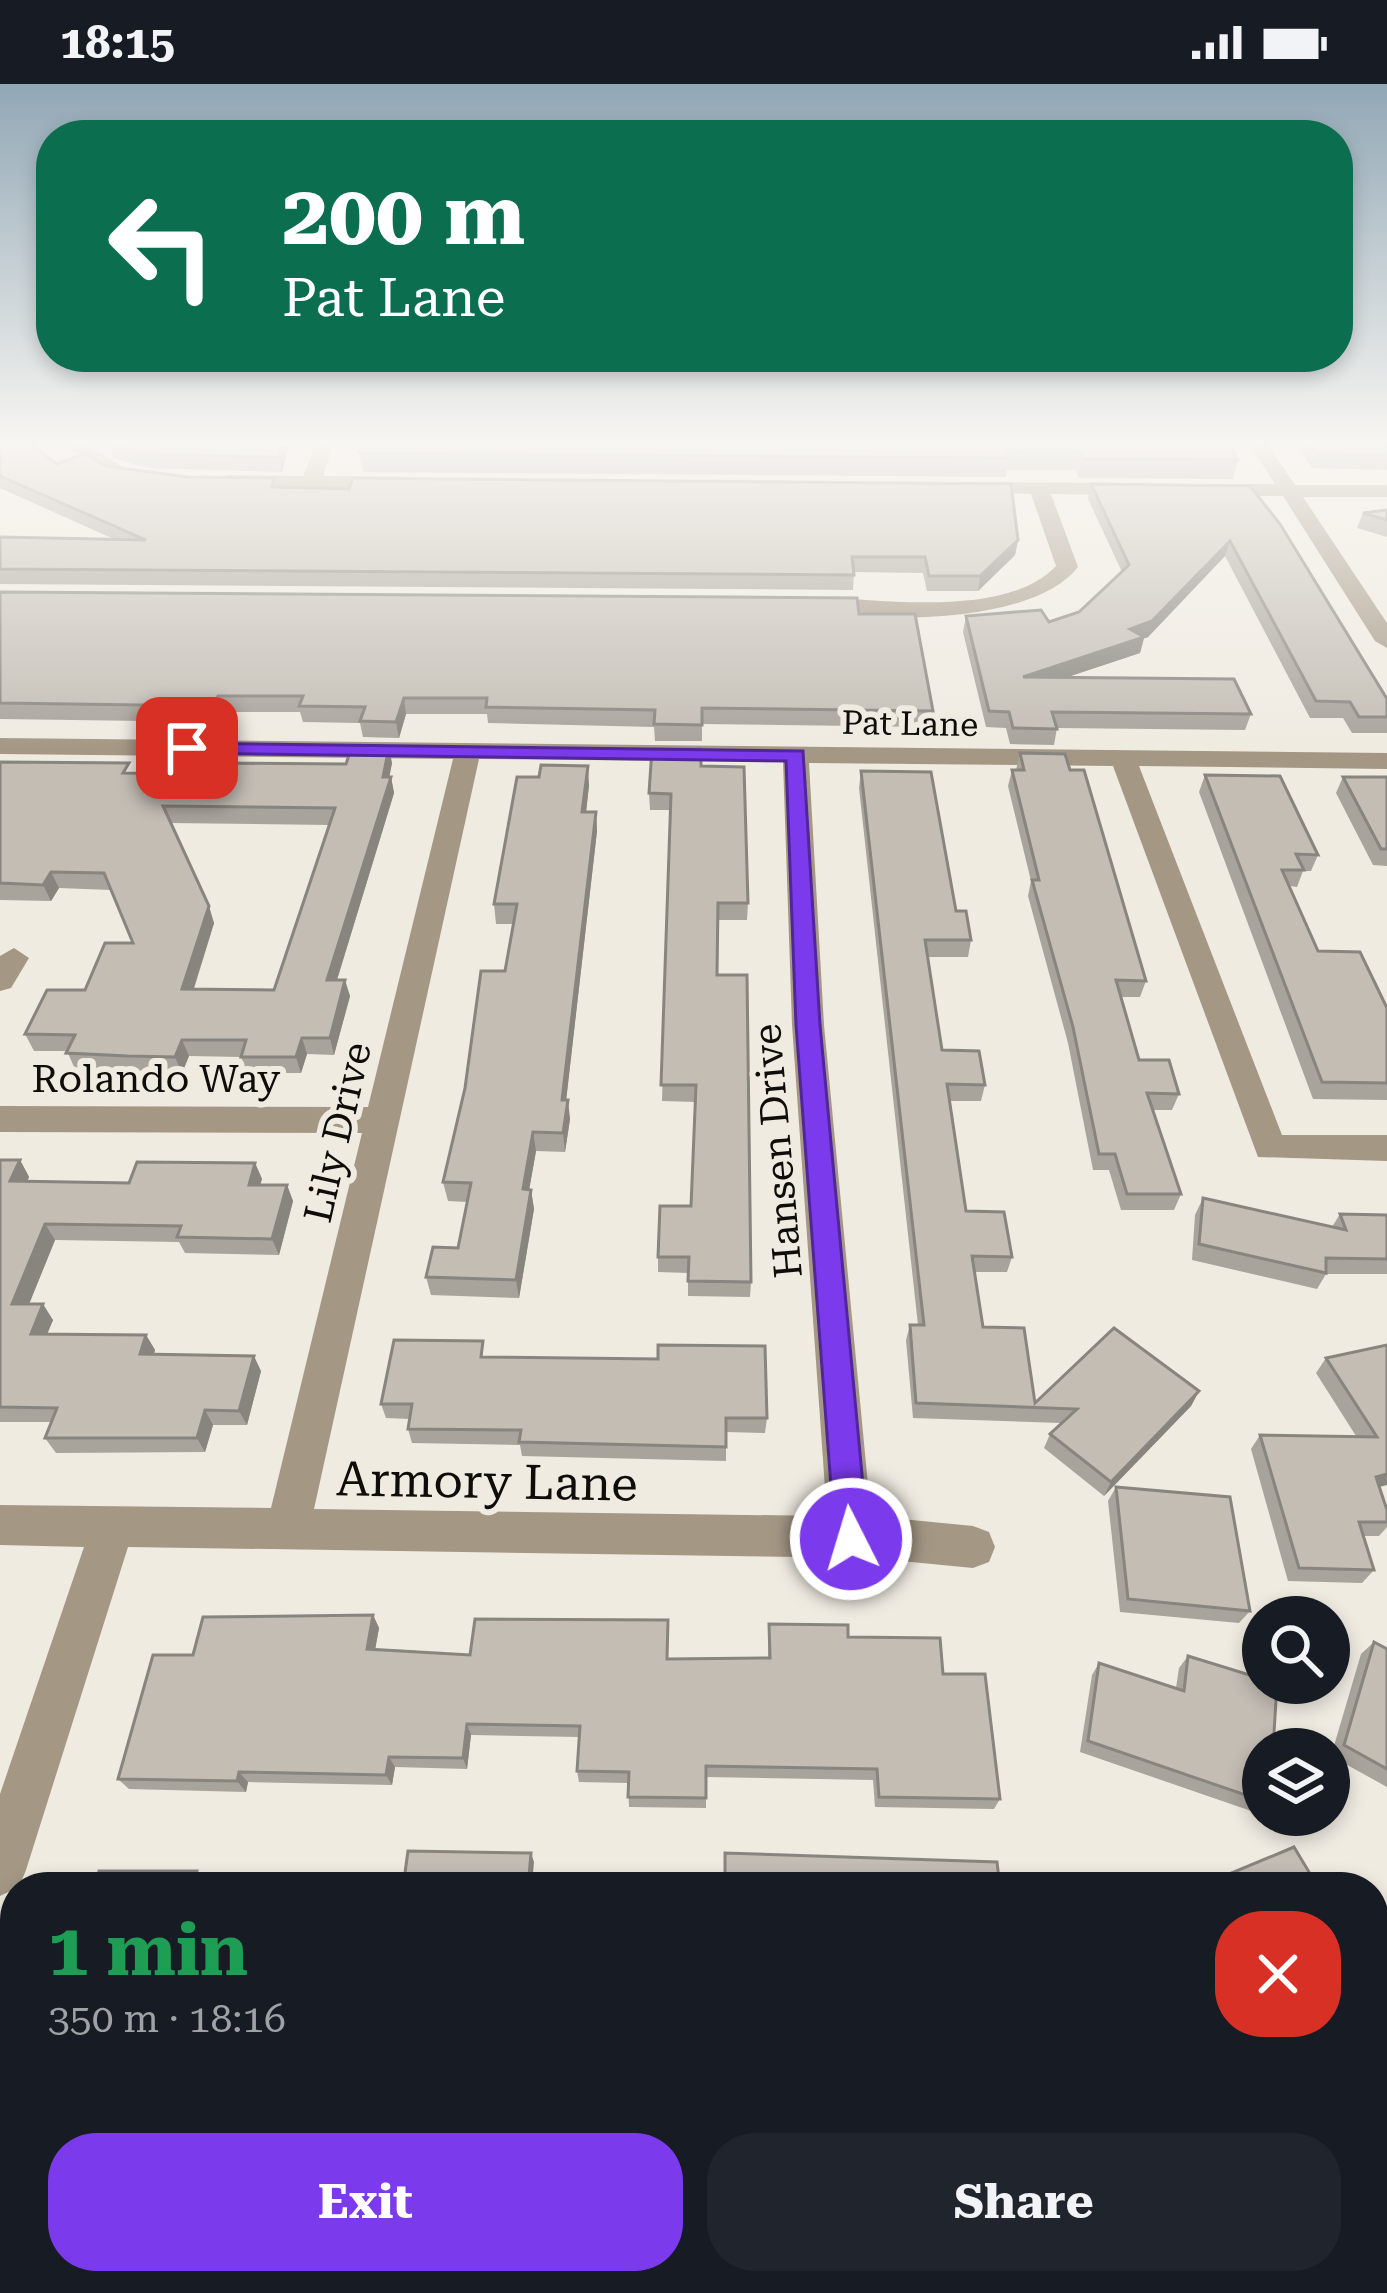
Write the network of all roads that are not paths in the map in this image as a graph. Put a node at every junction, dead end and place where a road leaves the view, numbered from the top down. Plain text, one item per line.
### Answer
1 (1059, 543) edge
2 (1328, 543) edge
3 (788, 603) edge
4 (1377, 609) edge
5 (1387, 641) edge
6 (0, 746) edge
7 (468, 751) junction
8 (796, 755) junction
9 (1123, 758) junction
10 (1387, 761) edge
11 (0, 1118) edge
12 (383, 1120) junction
13 (1387, 1148) edge
14 (0, 1525) edge
15 (112, 1530) junction
16 (287, 1533) junction
17 (851, 1539) junction
18 (973, 1547) dead end
19 (0, 1870) edge

1 - 3 street
2 - 4 street
4 - 5 street
6 - 7 street, Pat Lane
7 - 8 street, Pat Lane
7 - 12 street, Lily Drive
8 - 9 street, Pat Lane
8 - 17 street, Hansen Drive
9 - 10 street, Pat Lane
9 - 13 street
11 - 12 street, Rolando Way
12 - 16 street, Lily Drive
14 - 15 street, Armory Lane
15 - 16 street, Armory Lane
15 - 19 street
16 - 17 street, Armory Lane
17 - 18 street, Armory Lane

